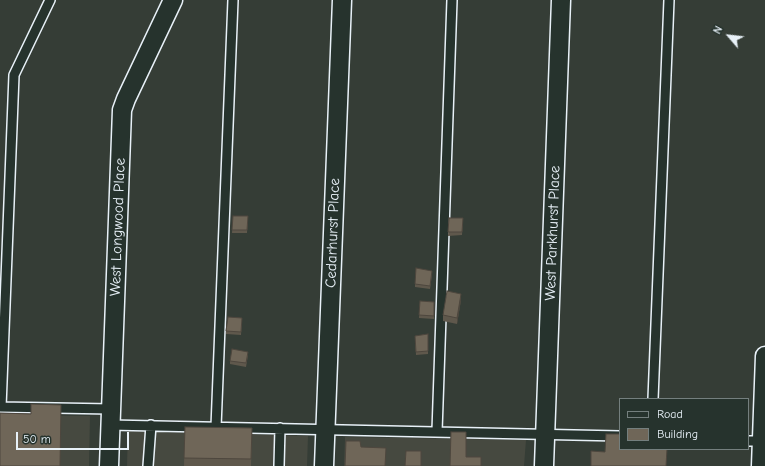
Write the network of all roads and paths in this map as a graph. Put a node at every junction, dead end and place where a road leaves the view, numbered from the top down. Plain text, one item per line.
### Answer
1 (50, 0) edge
2 (173, 0) edge
3 (233, 0) edge
4 (342, 0) edge
5 (452, 0) edge
6 (561, 0) edge
7 (669, 0) edge
8 (765, 356) edge
9 (653, 398) edge
10 (1, 407) edge
11 (110, 417) junction
12 (151, 425) junction
13 (216, 427) junction
14 (280, 428) junction
15 (326, 429) junction
16 (436, 432) junction
17 (546, 434) junction
18 (619, 436) edge
19 (758, 441) edge
20 (109, 466) edge
21 (148, 466) edge
22 (279, 466) edge
23 (324, 466) edge
24 (544, 466) edge
25 (761, 466) edge

1 - 10 lane
2 - 11 street, West Longwood Place
3 - 13 lane
4 - 15 street, Cedarhurst Place
5 - 16 lane
6 - 17 street, West Parkhurst Place
7 - 9 lane
8 - 19 street
10 - 11 lane
11 - 12 lane
11 - 20 street, West Longwood Place
12 - 13 lane
12 - 21 lane
13 - 14 lane
14 - 15 lane
14 - 22 lane
15 - 16 lane
15 - 23 street, Cedarhurst Place
16 - 17 lane
17 - 18 lane
17 - 24 street, West Parkhurst Place
19 - 25 street

